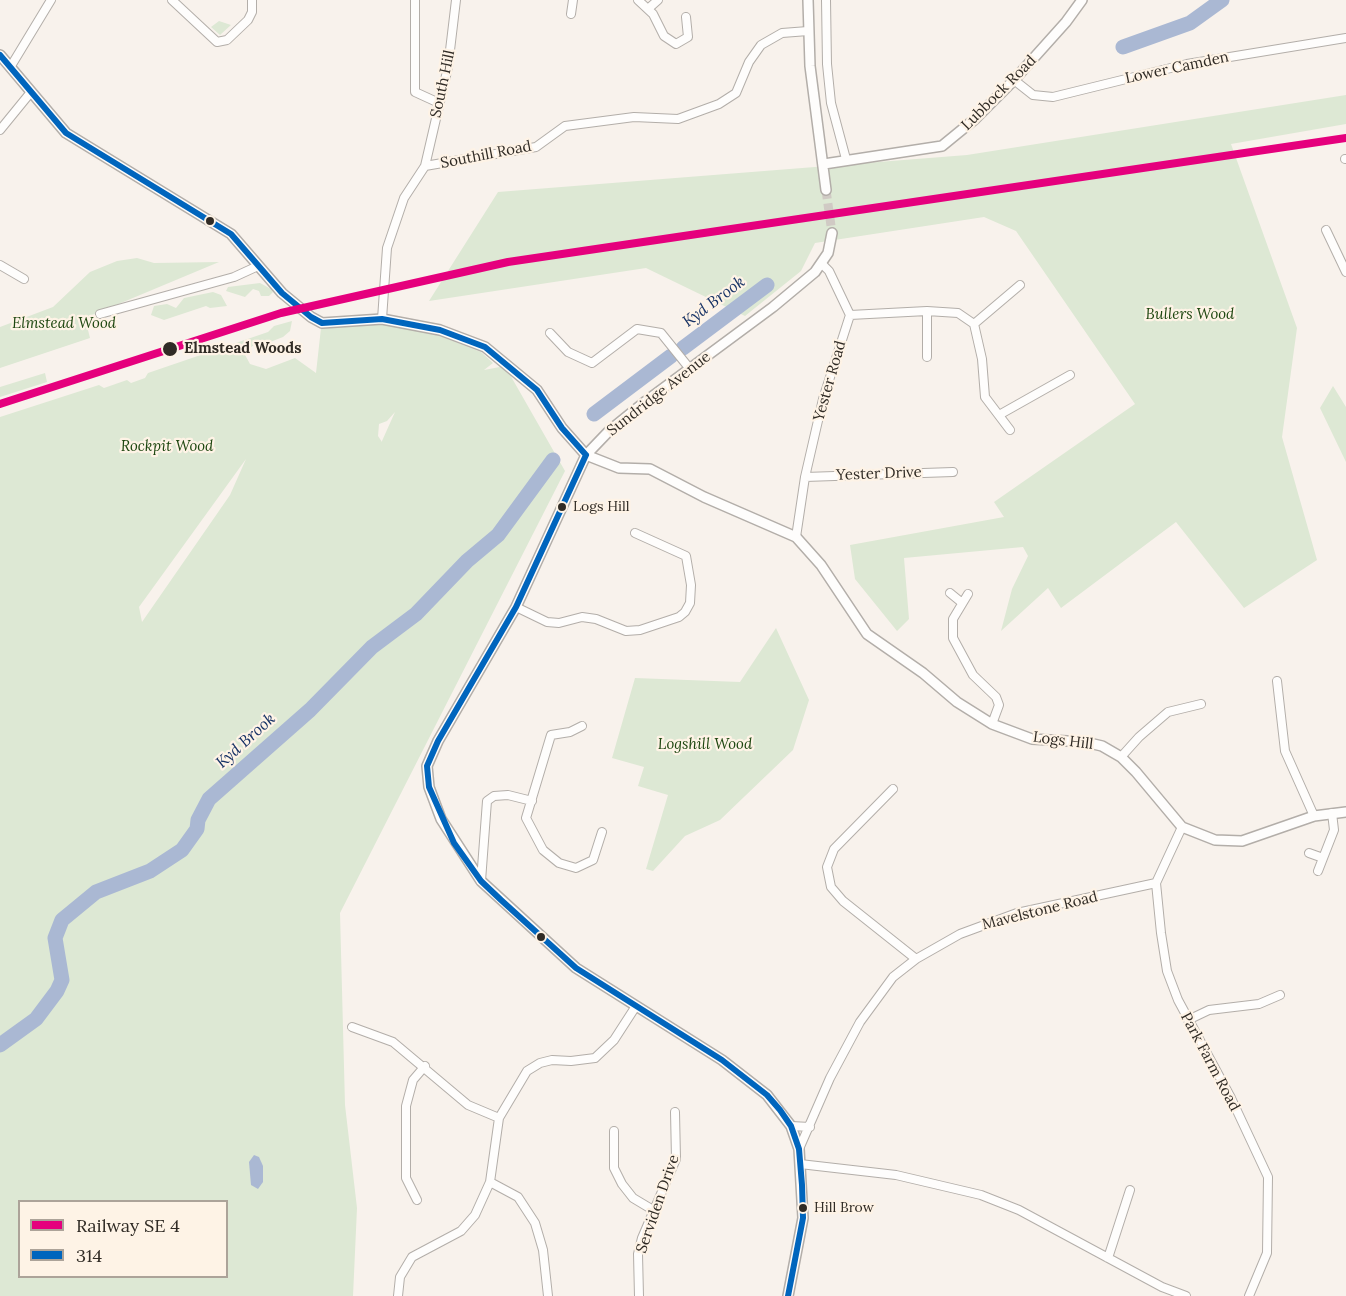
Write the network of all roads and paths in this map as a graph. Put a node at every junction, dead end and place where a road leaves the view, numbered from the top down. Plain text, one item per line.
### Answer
1 (51, 0) edge
2 (172, 0) edge
3 (252, 0) edge
4 (415, 0) edge
5 (456, 0) edge
6 (573, 0) edge
7 (638, 0) edge
8 (658, 0) edge
9 (808, 0) edge
10 (826, 0) edge
11 (1082, 0) edge
12 (649, 8) junction
13 (571, 14) dead end
14 (686, 17) dead end
15 (808, 31) junction
16 (1346, 38) edge
17 (0, 55) edge
18 (10, 66) junction
19 (1014, 80) junction
20 (31, 92) junction
21 (439, 103) junction
22 (0, 130) edge
23 (846, 159) junction
24 (824, 164) junction
25 (425, 166) junction
26 (826, 190) tunnel mouth
27 (1326, 230) dead end
28 (832, 234) tunnel mouth
29 (822, 264) junction
30 (0, 265) edge
31 (258, 266) junction
32 (1346, 272) edge
33 (24, 279) dead end
34 (1020, 285) dead end
35 (927, 311) junction
36 (100, 314) dead end
37 (850, 315) junction
38 (382, 318) junction
39 (974, 324) junction
40 (550, 333) dead end
41 (927, 357) dead end
42 (690, 369) junction
43 (1070, 375) dead end
44 (999, 415) junction
45 (1010, 430) dead end
46 (586, 455) junction
47 (953, 472) dead end
48 (805, 477) junction
49 (635, 533) dead end
50 (796, 537) junction
51 (950, 593) dead end
52 (968, 594) dead end
53 (961, 602) junction
54 (516, 607) junction
55 (1277, 681) dead end
56 (1201, 704) dead end
57 (992, 724) junction
58 (582, 726) dead end
59 (1121, 757) junction
60 (893, 789) dead end
61 (532, 801) junction
62 (1346, 812) edge
63 (1332, 813) junction
64 (1314, 816) junction
65 (1182, 827) junction
66 (602, 832) dead end
67 (1309, 853) dead end
68 (1323, 858) junction
69 (1318, 871) dead end
70 (481, 881) junction
71 (1156, 883) junction
72 (916, 959) junction
73 (1280, 995) dead end
74 (636, 1006) junction
75 (1188, 1020) junction
76 (352, 1026) dead end
77 (425, 1066) junction
78 (675, 1112) dead end
79 (499, 1118) junction
80 (791, 1126) junction
81 (810, 1127) junction
82 (614, 1131) dead end
83 (799, 1149) junction
84 (800, 1164) junction
85 (490, 1182) junction
86 (1130, 1190) dead end
87 (417, 1200) dead end
88 (653, 1210) junction
89 (1108, 1258) junction
90 (398, 1296) edge
91 (548, 1296) edge
92 (639, 1296) edge
93 (789, 1296) edge
94 (1186, 1296) edge
95 (1249, 1296) edge

1 - 18 street
2 - 3 street
4 - 21 street
5 - 21 street, South Hill
6 - 13 street
7 - 12 street
8 - 12 street
9 - 15 street
10 - 23 street
11 - 19 street, Lubbock Road
12 - 14 street
15 - 24 street
15 - 25 street, Southill Road
16 - 19 street, Lower Camden
17 - 18 street
18 - 20 street
19 - 23 street, Lubbock Road
20 - 22 street
20 - 31 street
21 - 25 street, South Hill
23 - 24 street, Lubbock Road
24 - 26 street
25 - 38 street, Southill Road
27 - 32 street
28 - 29 street
29 - 37 street
29 - 42 street, Sundridge Avenue
30 - 33 street
31 - 36 street
31 - 38 street
34 - 39 street
35 - 37 street
35 - 39 street
35 - 41 street
37 - 48 street, Yester Road
38 - 46 street
39 - 44 street
40 - 42 street
42 - 46 street, Sundridge Avenue
43 - 44 street
44 - 45 street
46 - 50 street, Logs Hill
46 - 54 street, Sundridge Avenue
47 - 48 street, Yester Drive
48 - 50 street, Yester Road
49 - 54 street
50 - 57 street, Logs Hill
51 - 53 street
52 - 53 street
53 - 57 street
54 - 70 street, Sundridge Avenue
55 - 64 street
56 - 59 street
57 - 59 street, Logs Hill
58 - 61 street
59 - 65 street, Logs Hill
60 - 72 street
61 - 66 street
61 - 70 street
62 - 63 street, Logs Hill
63 - 64 street, Logs Hill
63 - 68 street
64 - 65 street, Logs Hill
65 - 71 street
67 - 68 street
68 - 69 street
70 - 74 street, Sundridge Avenue
71 - 72 street, Mavelstone Road
71 - 75 street, Park Farm Road
72 - 81 street, Mavelstone Road
73 - 75 street
74 - 79 street
74 - 80 street, Sundridge Avenue
75 - 95 street, Park Farm Road
76 - 77 street
77 - 79 street
77 - 87 street
78 - 88 street, Serviden Drive
79 - 85 street
80 - 81 street
80 - 83 street, Sundridge Avenue
81 - 83 street, Mavelstone Road
82 - 88 street
83 - 84 street, Sundridge Avenue
84 - 89 street
84 - 93 street, Sundridge Avenue
85 - 90 street
85 - 91 street
86 - 89 street
88 - 92 street, Serviden Drive
89 - 94 street

